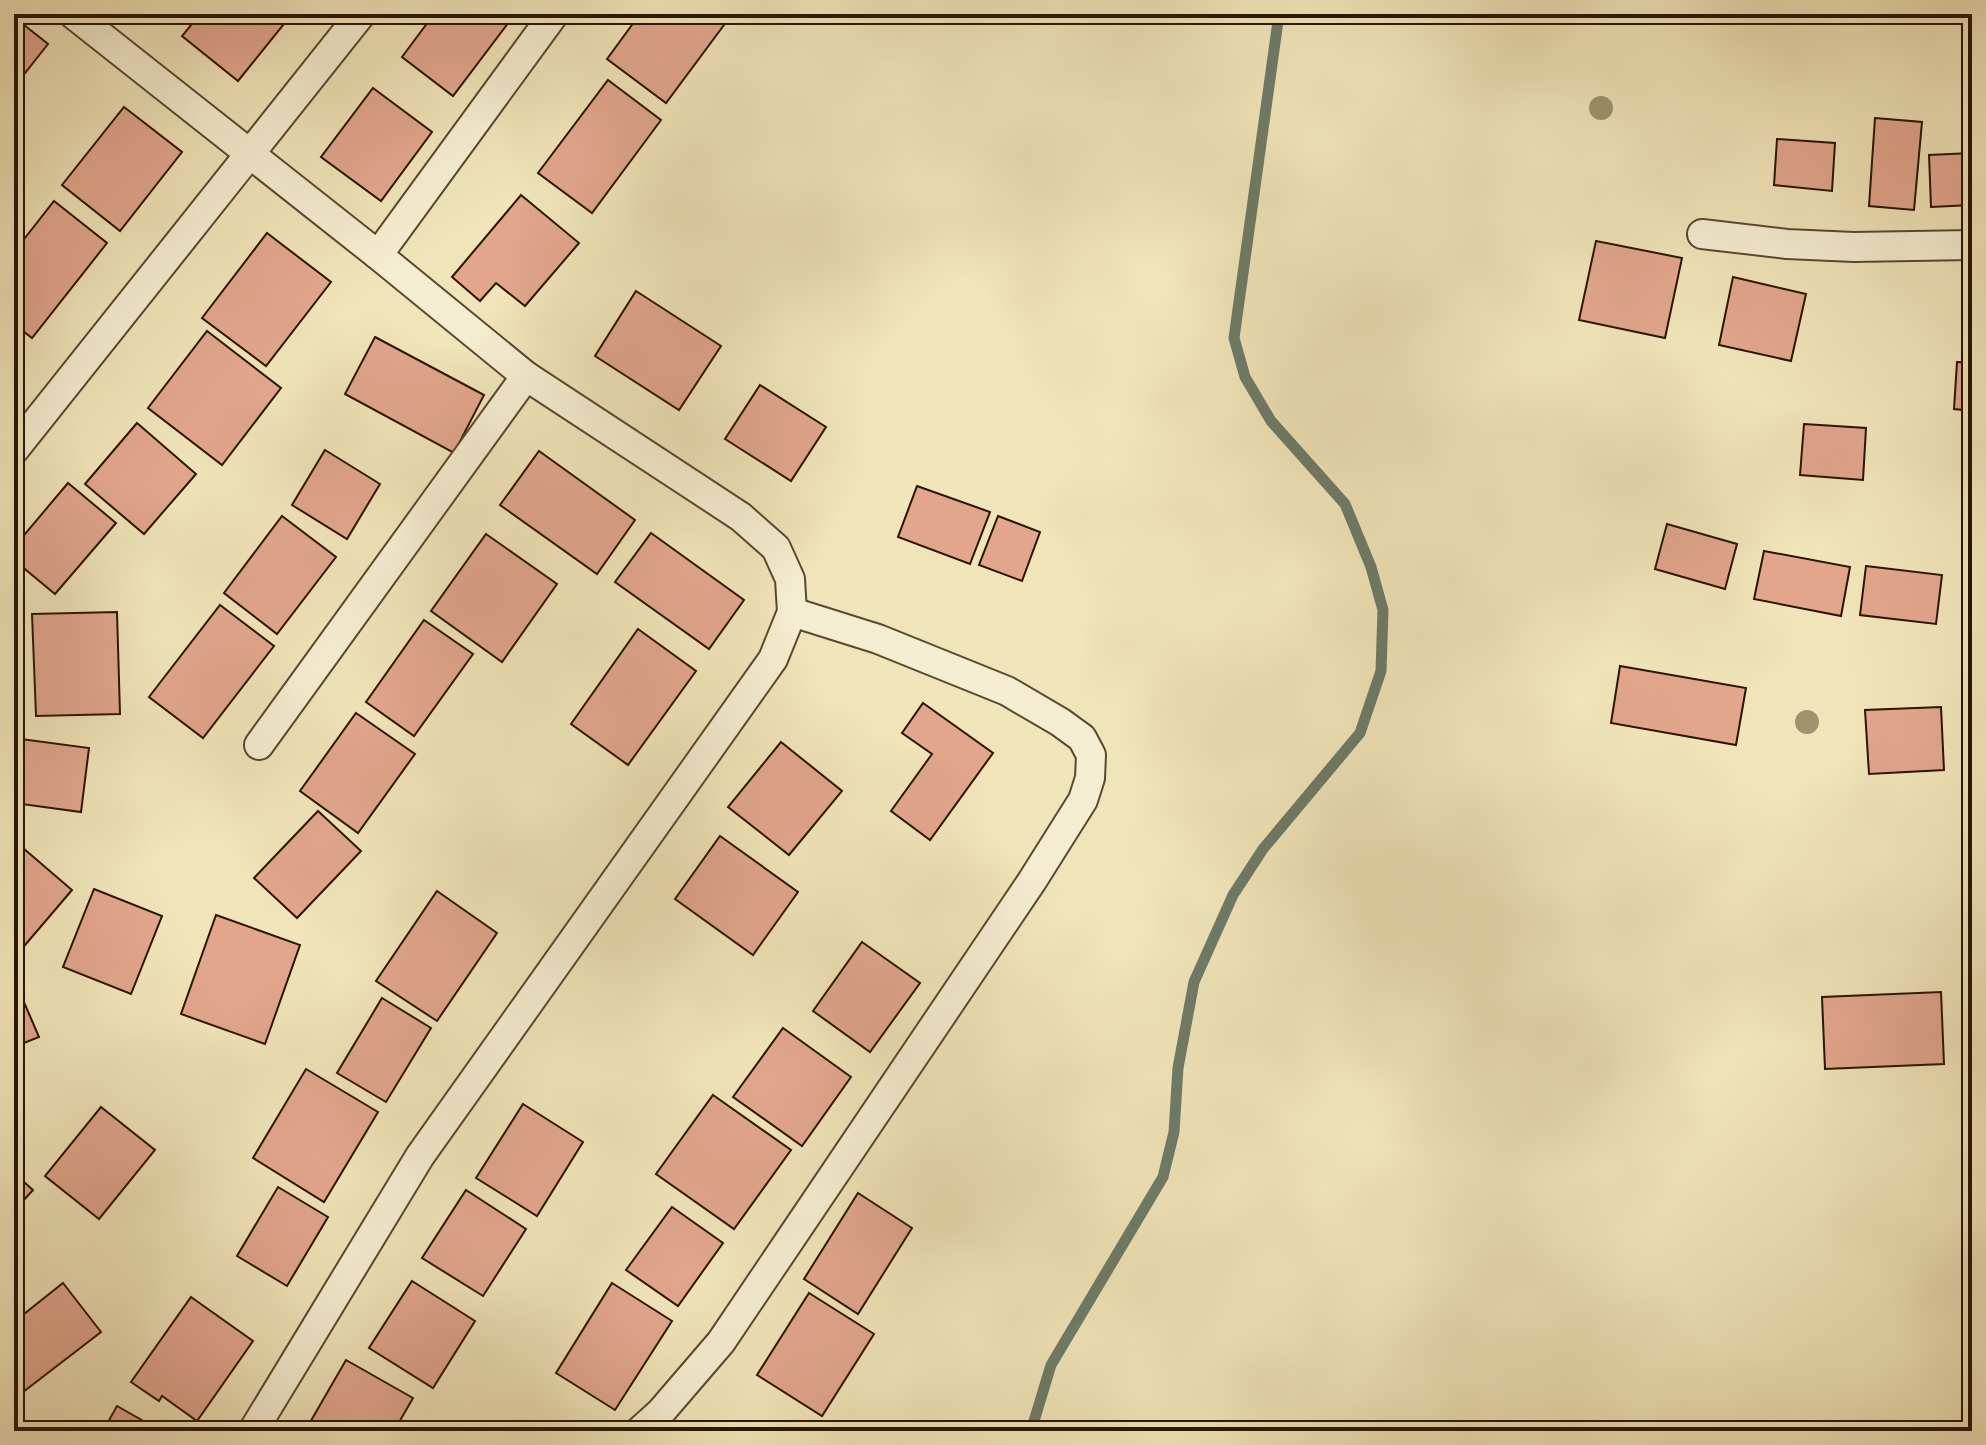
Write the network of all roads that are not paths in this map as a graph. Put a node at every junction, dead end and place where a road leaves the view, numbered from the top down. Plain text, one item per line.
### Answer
1 (73, 14) edge
2 (361, 14) edge
3 (554, 14) edge
4 (250, 154) junction
5 (1702, 234) dead end
6 (1972, 245) edge
7 (378, 255) junction
8 (526, 376) junction
9 (14, 450) edge
10 (792, 612) junction
11 (259, 745) dead end
12 (253, 1431) edge
13 (640, 1431) edge

1 - 4 street
2 - 4 street
3 - 7 street
4 - 7 street
4 - 9 street
5 - 6 street
7 - 8 street
8 - 10 street
8 - 11 street
10 - 12 street
10 - 13 street

